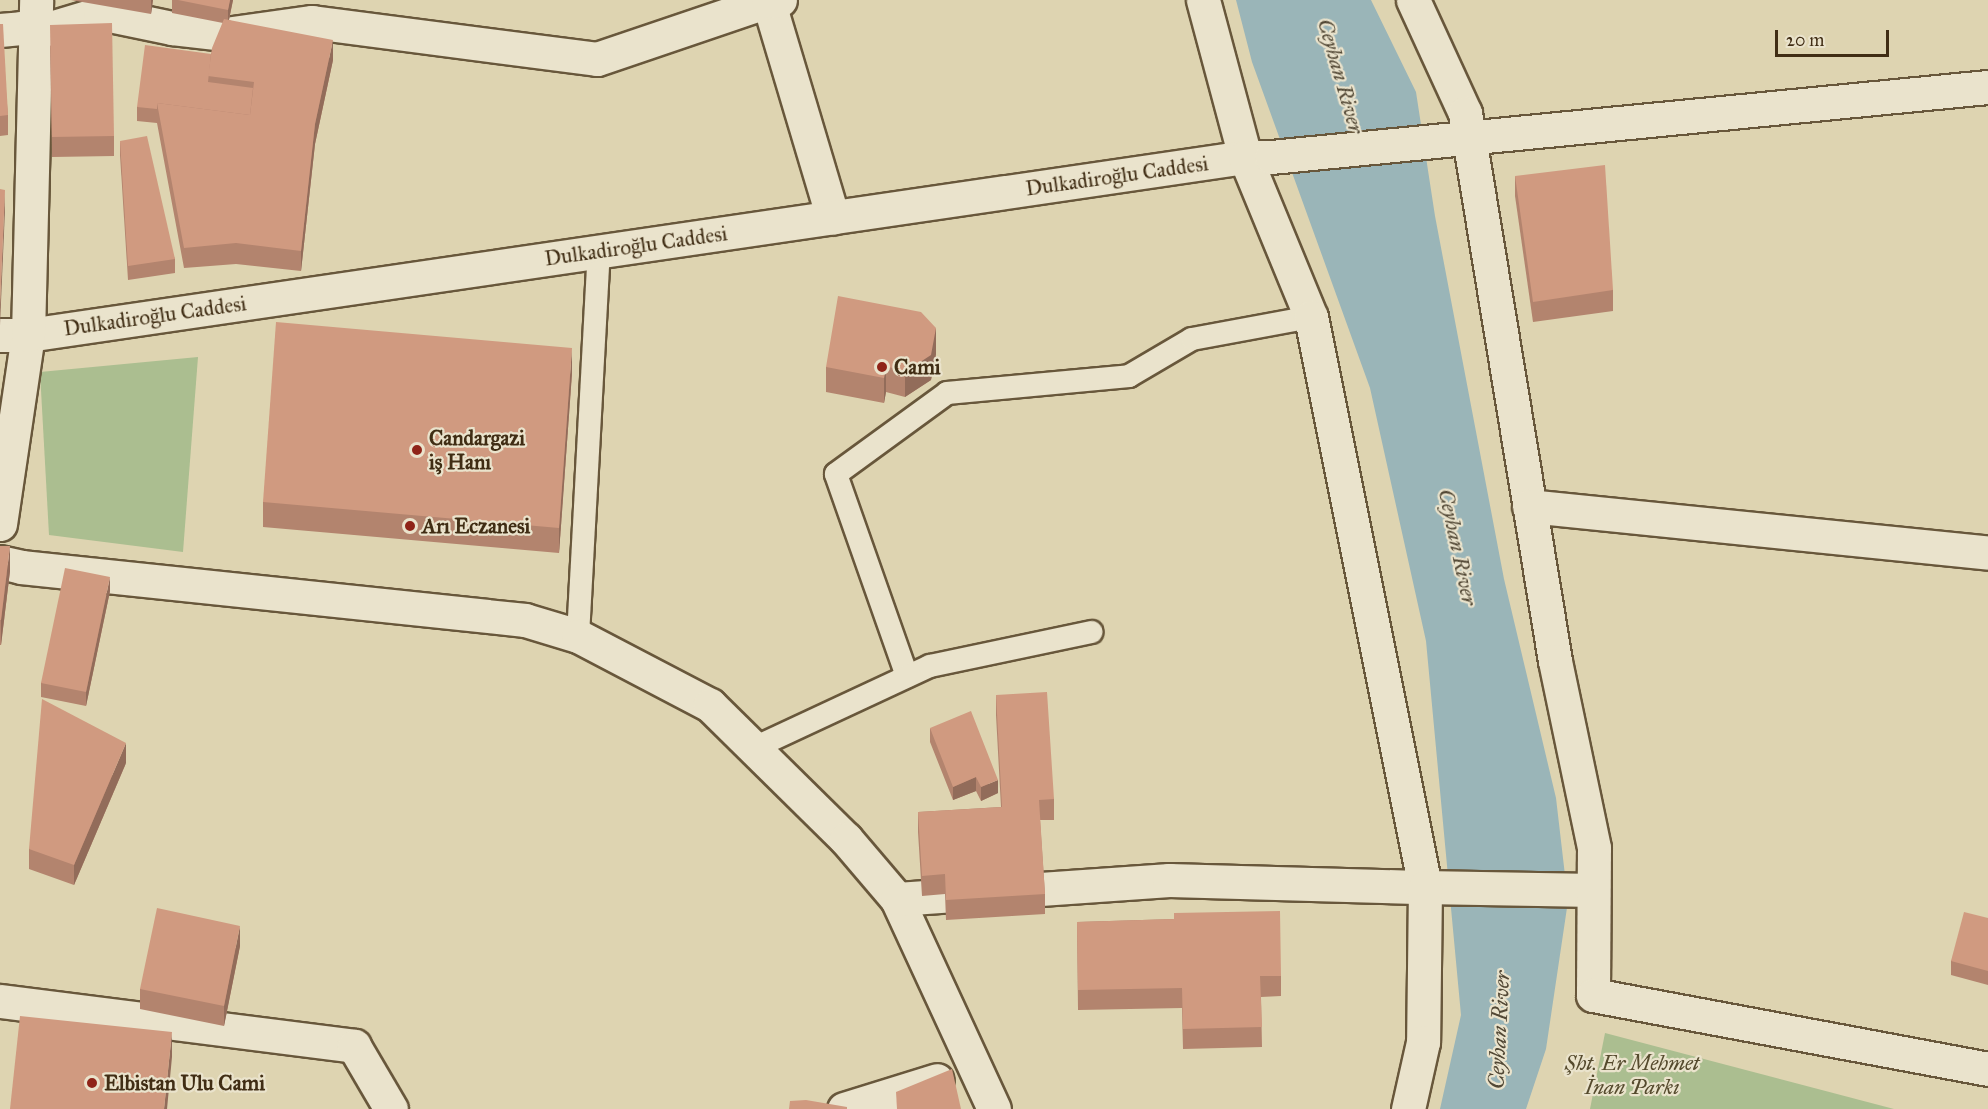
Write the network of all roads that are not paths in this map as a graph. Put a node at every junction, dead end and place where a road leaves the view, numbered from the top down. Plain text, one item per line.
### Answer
1 (36, 0) edge
2 (772, 0) edge
3 (1203, 0) edge
4 (1413, 0) edge
5 (0, 30) edge
6 (37, 32) junction
7 (1988, 87) edge
8 (1460, 137) junction
9 (1258, 157) junction
10 (833, 218) junction
11 (599, 252) junction
12 (1311, 317) junction
13 (14, 335) edge
14 (1530, 506) junction
15 (0, 524) edge
16 (1988, 554) edge
17 (0, 562) edge
18 (1091, 632) dead end
19 (578, 636) junction
20 (907, 676) junction
21 (753, 748) junction
22 (1425, 887) junction
23 (1593, 890) junction
24 (897, 899) junction
25 (0, 1000) edge
26 (975, 1069) junction
27 (1988, 1069) edge
28 (391, 1109) edge
29 (844, 1109) edge
30 (994, 1109) edge
31 (1408, 1109) edge

1 - 6 street
2 - 6 street
2 - 10 street
3 - 9 street
4 - 8 street
5 - 6 street
6 - 13 street
7 - 8 street, Dulkadiroğlu Caddesi
8 - 9 street, Dulkadiroğlu Caddesi
8 - 14 street
9 - 10 street, Dulkadiroğlu Caddesi
9 - 12 street
10 - 11 street, Dulkadiroğlu Caddesi
11 - 13 street, Dulkadiroğlu Caddesi
11 - 19 lane
12 - 20 lane
12 - 22 street
13 - 15 street
14 - 16 street
14 - 23 street
17 - 19 street
18 - 20 lane
19 - 21 street
20 - 21 lane
21 - 24 street
22 - 23 street
22 - 24 street
22 - 31 street
23 - 27 street
24 - 26 street
25 - 28 street
26 - 29 street
26 - 30 street

